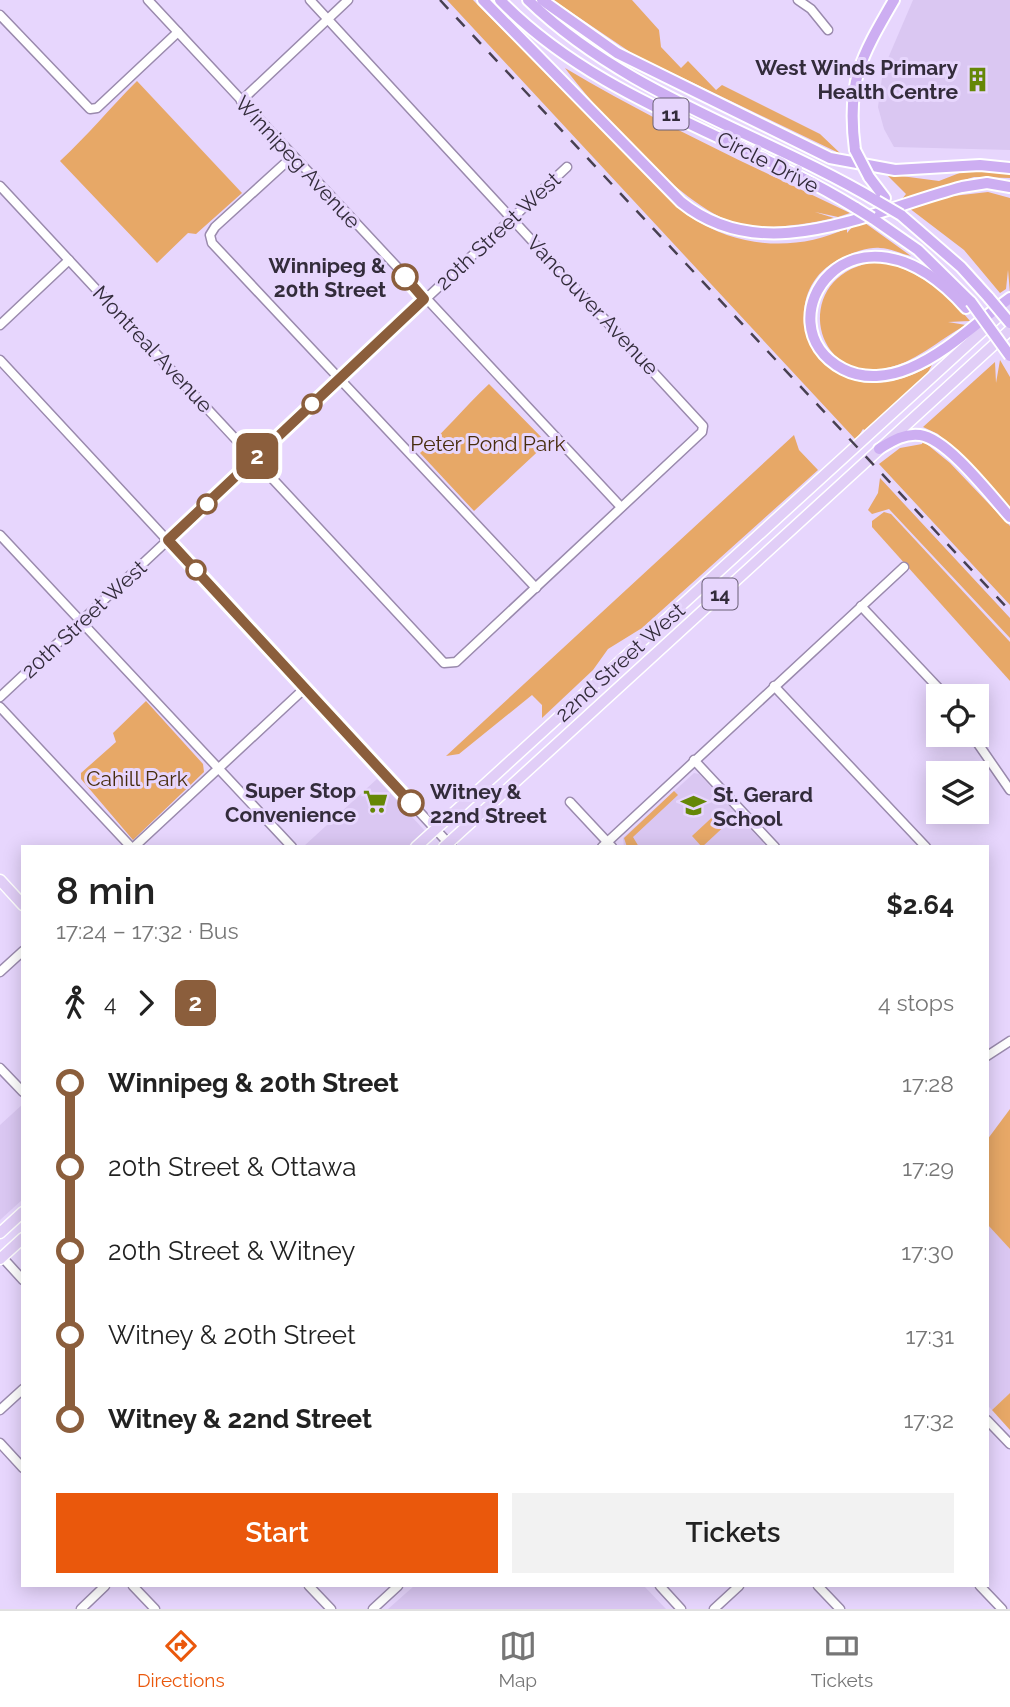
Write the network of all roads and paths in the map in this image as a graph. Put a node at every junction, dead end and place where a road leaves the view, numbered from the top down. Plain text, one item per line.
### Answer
1 (148, 0) edge
2 (310, 0) edge
3 (348, 0) edge
4 (483, 0) edge
5 (528, 0) edge
6 (542, 0) edge
7 (798, 0) edge
8 (894, 0) edge
9 (503, 3) edge
10 (0, 15) edge
11 (328, 19) junction
12 (828, 30) dead end
13 (178, 32) junction
14 (241, 101) junction
15 (293, 156) junction
16 (567, 167) dead end
17 (1010, 169) edge
18 (0, 186) edge
19 (1010, 187) edge
20 (881, 199) junction
21 (512, 218) junction
22 (69, 260) junction
23 (1010, 298) edge
24 (424, 299) junction
25 (969, 305) junction
26 (1010, 306) edge
27 (1010, 323) edge
28 (0, 325) edge
29 (1010, 330) edge
30 (1010, 357) edge
31 (0, 360) edge
32 (340, 378) junction
33 (879, 449) junction
34 (254, 459) junction
35 (621, 507) junction
36 (1010, 517) edge
37 (0, 535) edge
38 (168, 540) junction
39 (904, 567) dead end
40 (536, 588) junction
41 (861, 606) junction
42 (82, 622) junction
43 (935, 684) edge
44 (774, 686) junction
45 (305, 688) junction
46 (0, 697) edge
47 (0, 707) edge
48 (980, 747) edge
49 (694, 760) junction
50 (219, 768) junction
51 (1010, 790) edge
52 (570, 802) dead end
53 (435, 830) junction
54 (131, 845) edge
55 (135, 845) edge
56 (290, 845) edge
57 (418, 845) edge
58 (447, 845) edge
59 (449, 845) edge
60 (607, 845) edge
61 (773, 845) edge
62 (924, 845) edge
63 (0, 880) edge
64 (21, 903) edge
65 (21, 953) edge
66 (0, 972) edge
67 (1010, 1041) edge
68 (989, 1055) edge
69 (0, 1068) edge
70 (21, 1090) edge
71 (21, 1214) edge
72 (0, 1233) edge
73 (21, 1240) edge
74 (1, 1258) edge
75 (21, 1278) edge
76 (21, 1391) edge
77 (0, 1410) edge
78 (989, 1422) edge
79 (0, 1443) edge
80 (1010, 1444) edge
81 (21, 1466) edge
82 (104, 1587) edge
83 (134, 1587) edge
84 (310, 1587) edge
85 (397, 1587) edge
86 (661, 1587) edge
87 (738, 1587) edge
88 (819, 1587) edge
89 (981, 1587) edge
90 (81, 1609) edge
91 (155, 1609) edge
92 (331, 1609) edge
93 (373, 1609) edge
94 (681, 1609) edge
95 (714, 1609) edge
96 (840, 1609) edge
97 (1002, 1609) edge

1 - 13 street, Winnipeg Avenue
2 - 11 street, Vancouver Avenue
3 - 11 street
4 - 19 highway
5 - 20 highway, Circle Drive / 11
6 - 17 highway
7 - 12 street
8 - 20 highway, bridge
9 - 25 highway, Circle Drive / 11, bridge
10 - 13 street
11 - 14 street
11 - 21 street, Vancouver Avenue
13 - 14 street, Winnipeg Avenue
14 - 15 street, Winnipeg Avenue
15 - 24 street, Winnipeg Avenue
15 - 32 street
16 - 21 street, 20th Street West
18 - 22 street, Montreal Avenue
20 - 27 highway, Circle Drive / 11, bridge
21 - 24 street, 20th Street West
21 - 35 street, Vancouver Avenue
22 - 28 street
22 - 34 street, Montreal Avenue
23 - 25 highway
24 - 32 street, 20th Street West
24 - 35 street, Winnipeg Avenue
25 - 30 highway, Circle Drive / 11, bridge
26 - 53 main road, 22nd Street West
29 - 33 main road, 22nd Street West / 14
31 - 38 street
32 - 34 street, 20th Street West
32 - 40 street
33 - 36 highway
33 - 59 main road, 22nd Street West / 14
34 - 38 street, 20th Street West
34 - 40 street, Montreal Avenue
35 - 40 street
37 - 42 street
38 - 42 street, 20th Street West
38 - 45 street
39 - 41 street
41 - 43 street
41 - 44 street
42 - 46 street, 20th Street West
42 - 50 street
44 - 49 street
44 - 62 street
45 - 50 street
45 - 53 street
47 - 54 street
48 - 51 street
49 - 60 street
49 - 61 street
50 - 55 street
50 - 56 street
52 - 60 street
53 - 57 main road, 22nd Street West
53 - 58 street
63 - 64 main road
65 - 66 street
67 - 68 street
69 - 70 street
71 - 72 main road
73 - 74 main road
74 - 75 street
76 - 77 street
78 - 80 street
79 - 81 street
82 - 90 street
83 - 91 street
84 - 92 street
85 - 93 street
86 - 94 street
87 - 95 street
88 - 96 street
89 - 97 street

